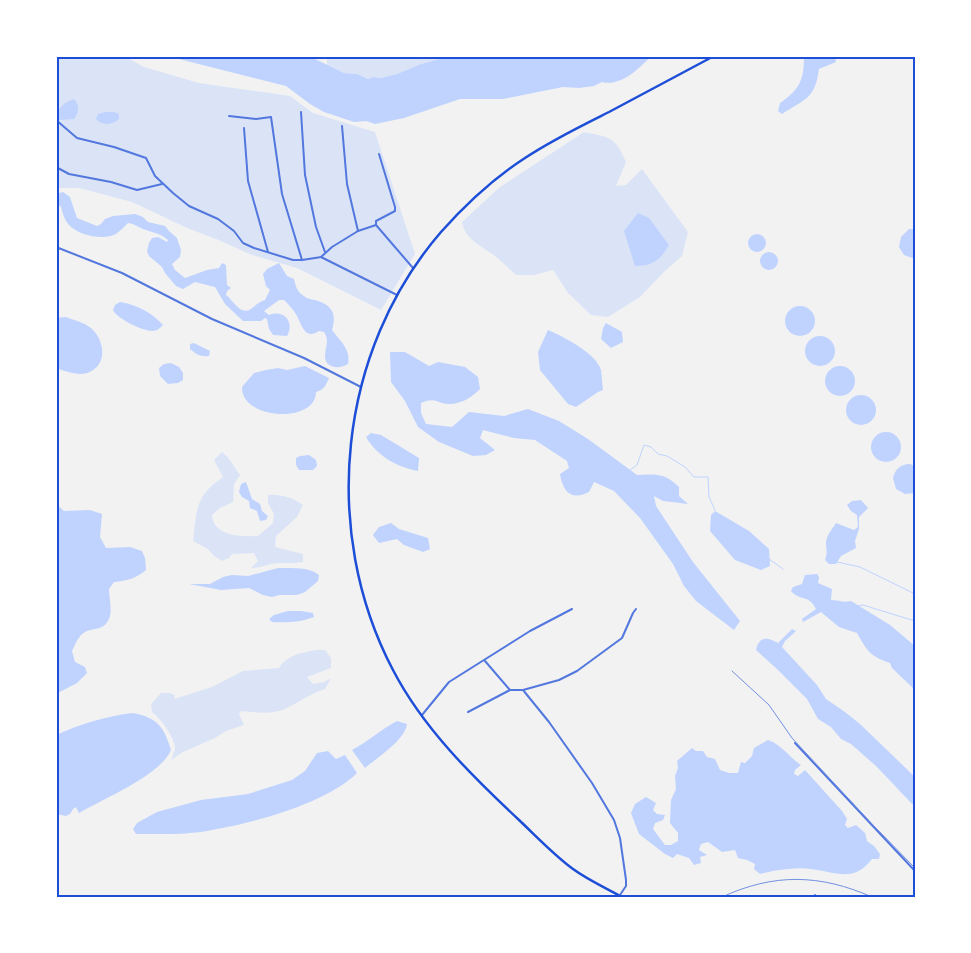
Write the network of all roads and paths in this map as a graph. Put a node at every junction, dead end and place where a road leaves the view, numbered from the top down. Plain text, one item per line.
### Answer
1 (714, 56) edge
2 (301, 112) dead end
3 (229, 116) dead end
4 (56, 120) edge
5 (342, 126) dead end
6 (244, 128) dead end
7 (379, 154) dead end
8 (56, 168) edge
9 (163, 184) junction
10 (376, 225) junction
11 (358, 231) junction
12 (56, 247) edge
13 (268, 252) junction
14 (325, 252) junction
15 (320, 256) junction
16 (302, 260) junction
17 (414, 268) junction
18 (397, 295) junction
19 (360, 387) junction
20 (572, 609) dead end
21 (636, 609) dead end
22 (485, 661) junction
23 (510, 690) junction
24 (523, 690) junction
25 (468, 712) dead end
26 (422, 716) junction
27 (794, 743) dead end
28 (915, 871) edge
29 (621, 896) edge

1 - 17 main road
2 - 14 street
3 - 16 street
4 - 9 street
5 - 11 street
6 - 13 street
7 - 10 street
8 - 9 street
9 - 13 street
10 - 11 street
10 - 17 street
11 - 14 street
12 - 19 street
13 - 16 street
14 - 15 street
15 - 16 street
15 - 18 street
17 - 18 main road
18 - 19 main road
19 - 26 main road
20 - 22 street
21 - 24 street
22 - 23 street
22 - 26 street
23 - 24 street
23 - 25 street
24 - 29 street
26 - 29 main road
27 - 28 street

